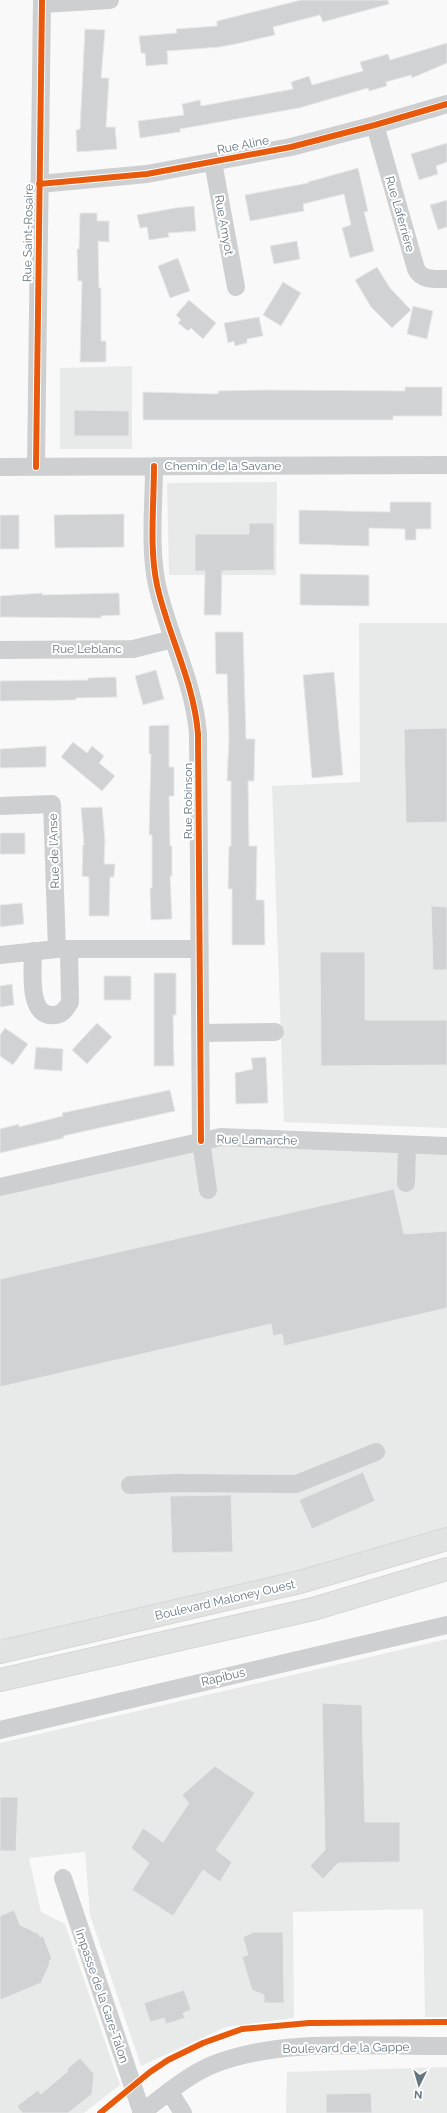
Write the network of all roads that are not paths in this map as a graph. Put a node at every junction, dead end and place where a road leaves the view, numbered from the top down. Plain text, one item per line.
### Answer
1 (110, 0) edge
2 (42, 2) edge
3 (447, 104) edge
4 (375, 125) junction
5 (213, 162) junction
6 (40, 184) junction
7 (447, 279) edge
8 (236, 287) dead end
9 (447, 465) edge
10 (154, 466) junction
11 (0, 467) edge
12 (36, 467) junction
13 (173, 640) junction
14 (0, 650) edge
15 (0, 806) edge
16 (63, 949) junction
17 (199, 949) junction
18 (33, 951) junction
19 (0, 955) edge
20 (276, 1032) dead end
21 (200, 1033) junction
22 (201, 1141) junction
23 (407, 1146) junction
24 (447, 1146) edge
25 (406, 1183) dead end
26 (0, 1187) edge
27 (208, 1190) dead end
28 (376, 1452) dead end
29 (130, 1485) dead end
30 (447, 1539) edge
31 (447, 1569) edge
32 (144, 1618) junction
33 (447, 1625) edge
34 (150, 1646) junction
35 (0, 1652) edge
36 (0, 1680) edge
37 (0, 1730) edge
38 (63, 1878) dead end
39 (447, 2046) edge
40 (169, 2092) junction
41 (142, 2113) edge
42 (184, 2113) edge

1 - 2 street
2 - 6 street, Rue Saint-Rosaire
3 - 4 street, Rue Aline
4 - 5 street, Rue Aline
4 - 7 street, Rue Laferrière
5 - 6 street, Rue Aline
5 - 8 street, Rue Amyot
6 - 12 street, Rue Saint-Rosaire
9 - 10 street, Chemin de la Savane
10 - 12 street, Chemin de la Savane
10 - 13 street, Rue Robinson
11 - 12 street, Chemin de la Savane
13 - 14 street, Rue Leblanc
13 - 17 street, Rue Robinson
15 - 16 street, Rue de l'Anse
16 - 17 street
16 - 18 street
16 - 18 street
17 - 21 street, Rue Robinson
18 - 19 street
20 - 21 street
21 - 22 street, Rue Robinson
22 - 23 street, Rue Lamarche
22 - 26 street, Rue Lamarche
22 - 27 street, Rue Robinson
23 - 24 street, Rue Lamarche
23 - 25 street
28 - 29 street
30 - 32 main road, Boulevard Maloney Ouest
31 - 34 main road
32 - 34 main road
32 - 35 main road, Boulevard Maloney Ouest
33 - 37 street, Rapibus
34 - 36 main road
38 - 41 street, Impasse de la Gare-Talon
39 - 40 street, Boulevard de la Gappe
40 - 41 street, Boulevard de la Gappe
40 - 42 street

